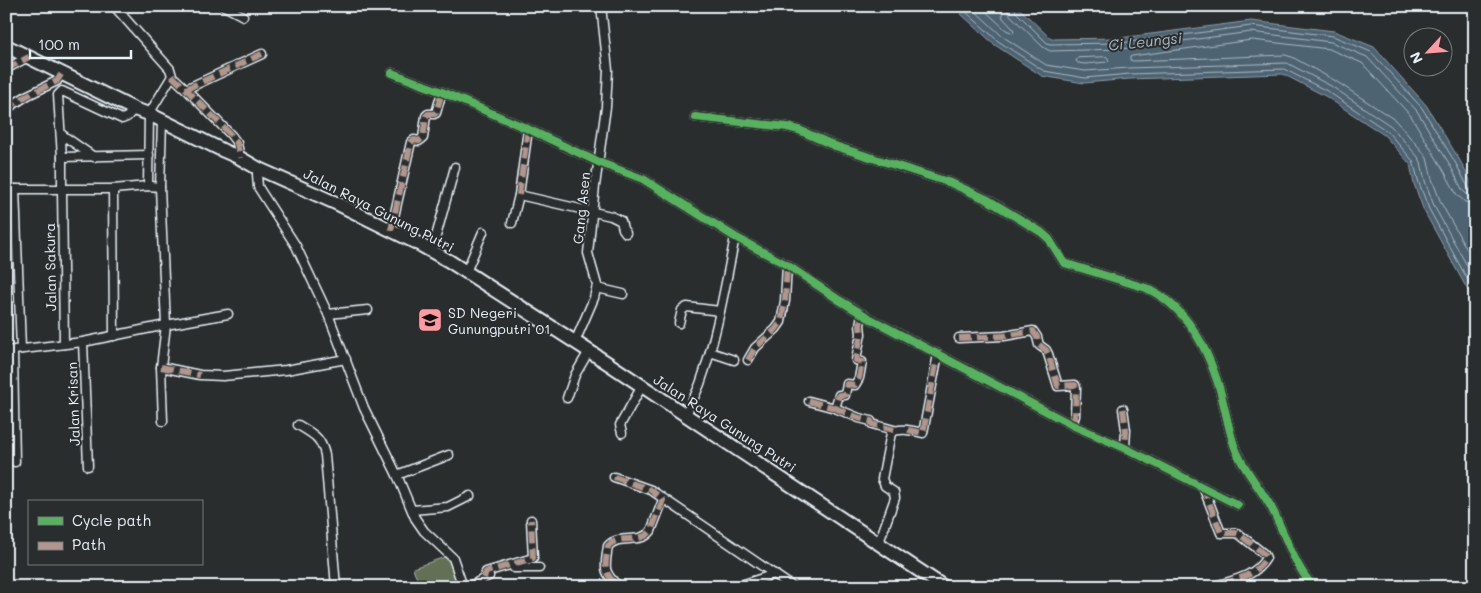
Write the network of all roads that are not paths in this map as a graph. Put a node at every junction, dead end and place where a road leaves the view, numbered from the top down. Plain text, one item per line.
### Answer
1 (114, 6) edge
2 (224, 6) edge
3 (601, 6) edge
4 (243, 16) dead end
5 (6, 46) edge
6 (262, 54) dead end
7 (29, 57) junction
8 (6, 69) edge
9 (392, 72) dead end
10 (69, 76) junction
11 (172, 76) junction
12 (186, 89) junction
13 (66, 92) junction
14 (442, 92) junction
15 (134, 109) junction
16 (6, 110) edge
17 (149, 114) junction
18 (695, 117) dead end
19 (162, 121) junction
20 (528, 129) junction
21 (61, 134) junction
22 (149, 155) junction
23 (62, 157) junction
24 (94, 157) junction
25 (240, 158) junction
26 (598, 162) junction
27 (455, 166) dead end
28 (259, 169) junction
29 (148, 186) junction
30 (160, 187) junction
31 (6, 189) edge
32 (15, 189) junction
33 (62, 189) junction
34 (113, 189) junction
35 (519, 195) junction
36 (592, 212) junction
37 (512, 223) dead end
38 (391, 230) junction
39 (483, 232) dead end
40 (626, 232) dead end
41 (735, 237) junction
42 (432, 251) junction
43 (787, 265) junction
44 (466, 272) junction
45 (597, 288) junction
46 (623, 294) dead end
47 (368, 310) dead end
48 (720, 311) junction
49 (228, 314) dead end
50 (328, 314) junction
51 (862, 314) junction
52 (678, 322) dead end
53 (166, 324) junction
54 (114, 336) junction
55 (959, 338) dead end
56 (83, 342) junction
57 (575, 342) junction
58 (64, 344) junction
59 (14, 351) edge
60 (589, 351) junction
61 (710, 352) junction
62 (938, 354) junction
63 (346, 359) junction
64 (734, 360) dead end
65 (748, 360) dead end
66 (161, 366) junction
67 (642, 386) junction
68 (567, 398) dead end
69 (809, 401) dead end
70 (835, 408) junction
71 (1123, 409) dead end
72 (686, 415) junction
73 (163, 420) dead end
74 (298, 425) dead end
75 (1072, 425) junction
76 (894, 430) junction
77 (622, 433) dead end
78 (1125, 448) junction
79 (449, 455) dead end
80 (15, 462) dead end
81 (88, 466) dead end
82 (397, 474) junction
83 (614, 477) dead end
84 (1203, 487) junction
85 (470, 496) dead end
86 (664, 500) junction
87 (1238, 505) dead end
88 (412, 510) junction
89 (531, 520) dead end
90 (878, 542) junction
91 (539, 568) dead end
92 (775, 574) junction
93 (484, 578) junction
94 (1216, 586) edge
95 (336, 587) edge
96 (463, 587) edge
97 (468, 587) edge
98 (619, 587) edge
99 (735, 587) edge
100 (794, 587) edge
101 (944, 587) edge
102 (1314, 587) edge

1 - 11 street
2 - 4 street
3 - 26 street, Gang Asen
5 - 7 main road, Jalan Raya Gunung Putri
6 - 12 street
7 - 8 street
7 - 10 main road, Jalan Raya Gunung Putri
9 - 14 street
10 - 13 street, Jalan Sakura
10 - 15 main road, Jalan Raya Gunung Putri
10 - 16 street
11 - 12 street
11 - 17 street
12 - 25 street
13 - 15 street
13 - 21 street, Jalan Sakura
14 - 20 street
14 - 38 street
15 - 17 main road, Jalan Raya Gunung Putri
17 - 19 main road, Jalan Raya Gunung Putri
17 - 22 street
18 - 102 street
19 - 25 main road, Jalan Raya Gunung Putri
19 - 30 street
20 - 26 street
20 - 35 street
21 - 23 street, Jalan Sakura
21 - 24 street
22 - 24 street
22 - 29 street
23 - 24 street
23 - 33 street, Jalan Sakura
25 - 28 main road, Jalan Raya Gunung Putri
26 - 36 street, Gang Asen
26 - 41 street
27 - 42 street
28 - 38 main road, Jalan Raya Gunung Putri
28 - 50 street
29 - 30 street
29 - 34 street
30 - 53 street
31 - 32 street
32 - 33 street
32 - 59 street
33 - 34 street
33 - 58 street, Jalan Sakura
34 - 54 street
35 - 36 street
35 - 37 street
36 - 40 street
36 - 45 street, Gang Asen
38 - 42 main road, Jalan Raya Gunung Putri
39 - 44 street
41 - 43 street
41 - 48 street
42 - 44 main road, Jalan Raya Gunung Putri
43 - 51 street
43 - 65 street
44 - 57 main road, Jalan Raya Gunung Putri
45 - 46 street
45 - 57 street
47 - 50 street
48 - 52 street
48 - 61 street
49 - 53 street
50 - 63 street
51 - 62 street
51 - 70 street
53 - 54 street
53 - 66 street
54 - 56 street
55 - 75 street
56 - 58 street
56 - 81 street, Jalan Krisan
57 - 60 main road, Jalan Raya Gunung Putri
58 - 59 street
59 - 80 street
60 - 67 main road, Jalan Raya Gunung Putri
60 - 68 street
61 - 64 street
61 - 72 street
62 - 75 street
62 - 76 street
63 - 66 street
63 - 82 street
66 - 73 street
67 - 72 main road, Jalan Raya Gunung Putri
67 - 77 street
69 - 70 street
70 - 76 street
71 - 78 street
72 - 90 main road, Jalan Raya Gunung Putri
74 - 95 street
75 - 78 street
76 - 90 street
78 - 84 street
79 - 82 street
82 - 88 street
83 - 86 street
84 - 87 street
84 - 94 street
85 - 88 street
86 - 92 street
86 - 98 street
88 - 96 street
89 - 93 street
90 - 101 main road, Jalan Raya Gunung Putri
91 - 93 street
92 - 99 street
92 - 100 street
93 - 97 street

